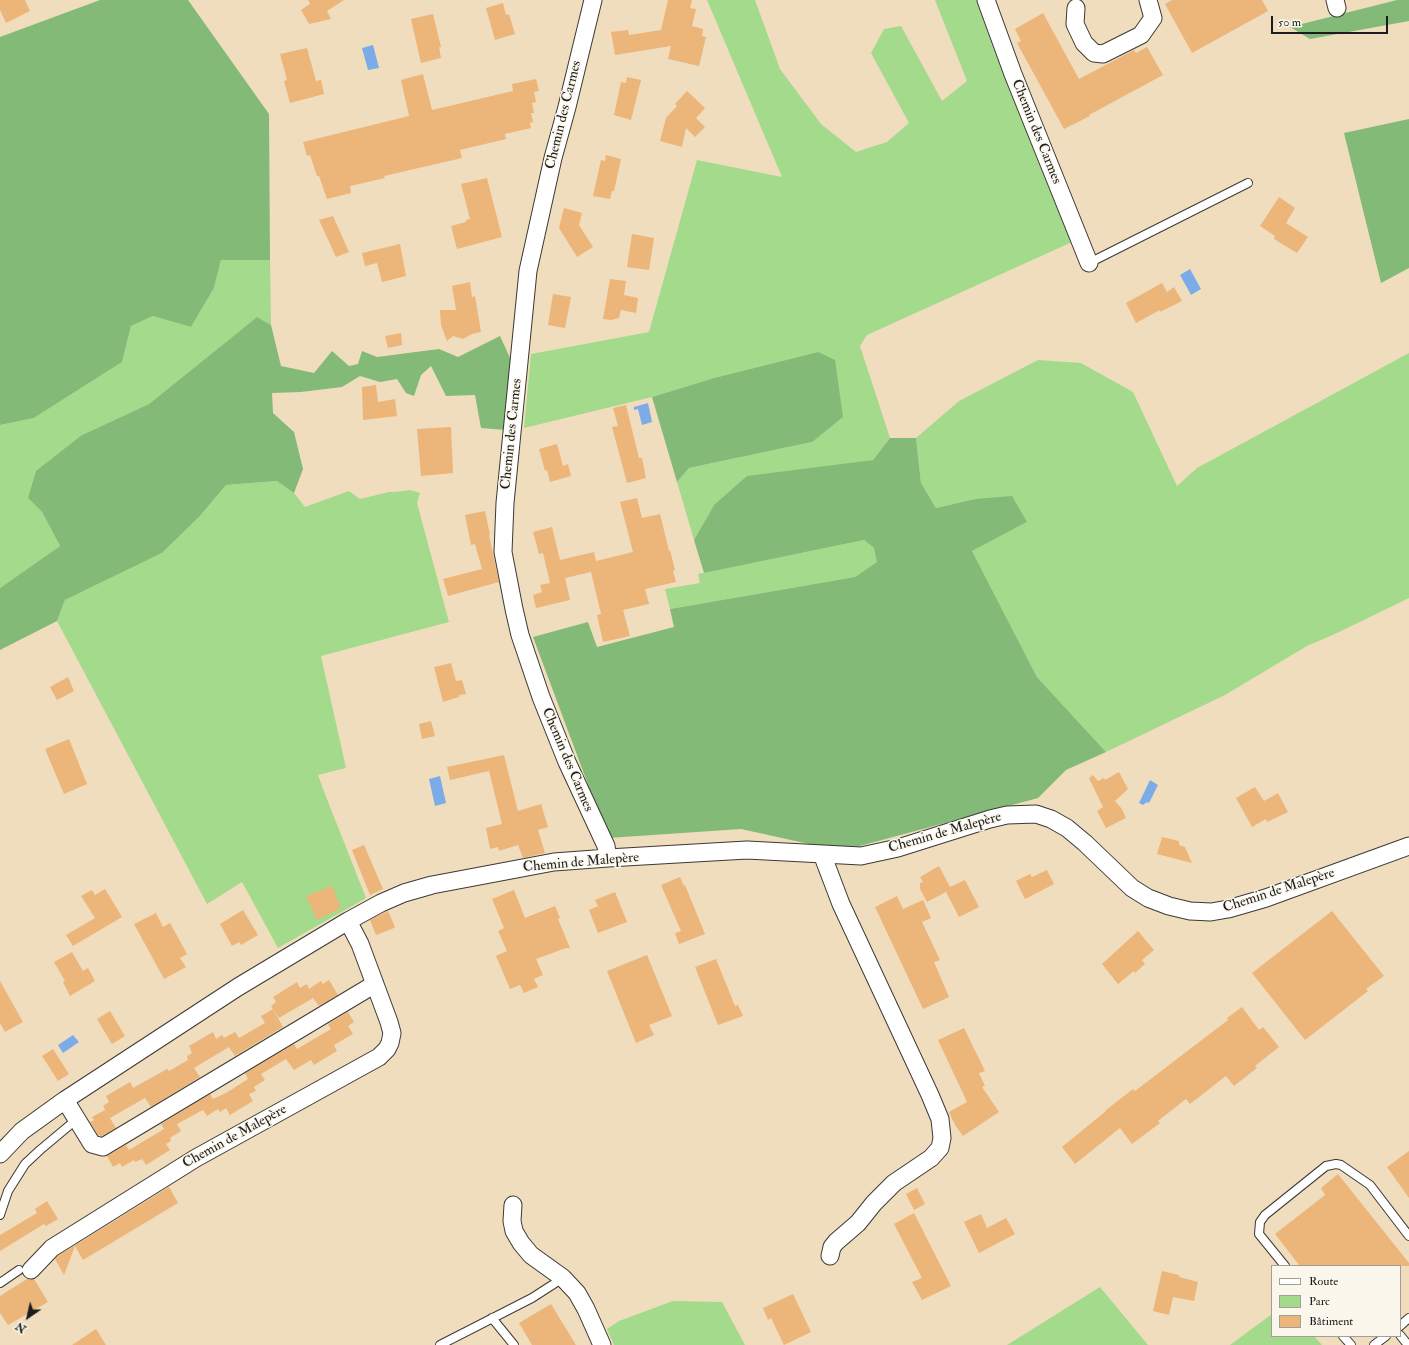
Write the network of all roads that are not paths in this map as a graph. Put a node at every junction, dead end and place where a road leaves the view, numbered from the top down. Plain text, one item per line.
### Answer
1 (593, 0) edge
2 (986, 0) edge
3 (1148, 0) edge
4 (1076, 8) dead end
5 (1248, 183) dead end
6 (1090, 263) joint
7 (1409, 846) edge
8 (822, 854) junction
9 (608, 858) junction
10 (348, 920) junction
11 (375, 984) junction
12 (65, 1100) junction
13 (77, 1119) junction
14 (0, 1154) edge
15 (513, 1205) dead end
16 (0, 1215) edge
17 (1409, 1236) edge
18 (830, 1256) dead end
19 (1284, 1265) edge
20 (25, 1270) joint
21 (563, 1278) junction
22 (0, 1282) edge
23 (492, 1318) junction
24 (1409, 1318) edge
25 (1401, 1325) edge
26 (1401, 1336) edge
27 (1344, 1337) edge
28 (1385, 1337) edge
29 (440, 1345) edge
30 (514, 1345) edge
31 (602, 1345) edge
32 (1351, 1345) edge
33 (1374, 1345) edge
34 (1408, 1345) edge

1 - 9 street, Chemin des Carmes
2 - 6 street, Chemin des Carmes
3 - 4 street
5 - 6 lane
7 - 8 street, Chemin de Malepère
8 - 9 street, Chemin de Malepère
8 - 18 street
9 - 10 street, Chemin de Malepère
10 - 11 street, Chemin de Malepère
10 - 12 street, Chemin de Malepère
11 - 13 street
11 - 20 street, Chemin de Malepère
12 - 13 street
12 - 14 street, Chemin de Malepère
13 - 16 lane
15 - 21 street
17 - 19 lane
20 - 22 lane
21 - 23 lane
21 - 31 street
23 - 29 lane
23 - 30 lane
24 - 25 lane
26 - 34 lane
27 - 32 lane
28 - 33 lane

